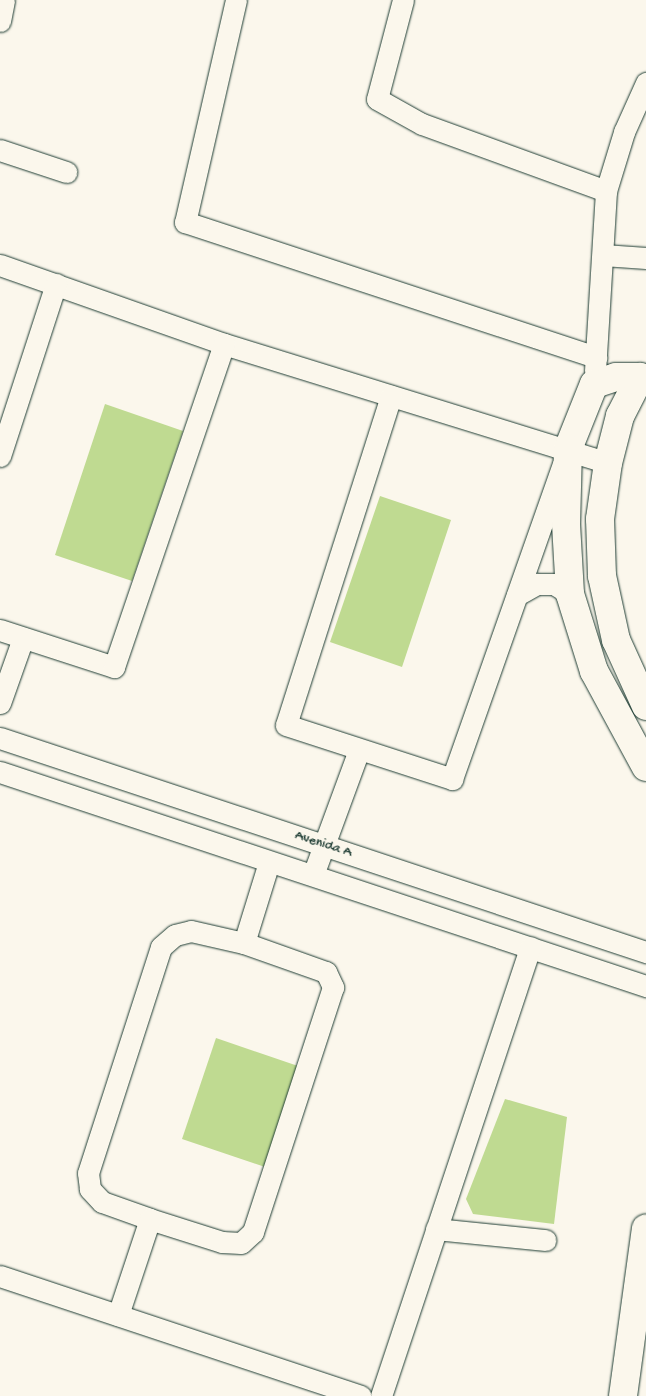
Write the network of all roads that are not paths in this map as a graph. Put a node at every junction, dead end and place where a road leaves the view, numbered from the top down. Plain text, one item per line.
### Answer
1 (4, 0) edge
2 (236, 0) edge
3 (403, 0) edge
4 (0, 21) edge
5 (646, 83) edge
6 (0, 150) edge
7 (66, 172) dead end
8 (606, 190) junction
9 (603, 255) junction
10 (646, 258) edge
11 (0, 264) edge
12 (56, 284) junction
13 (224, 344) junction
14 (596, 357) junction
15 (643, 378) edge
16 (594, 384) junction
17 (390, 396) junction
18 (568, 449) junction
19 (0, 456) edge
20 (608, 463) junction
21 (570, 594) junction
22 (517, 595) junction
23 (0, 630) edge
24 (23, 638) junction
25 (0, 703) edge
26 (646, 706) edge
27 (0, 738) edge
28 (359, 750) junction
29 (646, 766) edge
30 (0, 772) edge
31 (323, 845) junction
32 (269, 862) junction
33 (313, 875) junction
34 (244, 943) junction
35 (530, 947) junction
36 (646, 952) edge
37 (646, 986) edge
38 (150, 1219) junction
39 (436, 1229) junction
40 (646, 1229) edge
41 (545, 1240) dead end
42 (0, 1276) edge
43 (118, 1315) junction
44 (360, 1396) edge
45 (381, 1396) edge
46 (623, 1396) edge

1 - 4 street
2 - 14 street
3 - 8 street
5 - 8 street
6 - 7 street
8 - 9 street
9 - 10 street
9 - 14 street
11 - 12 street
12 - 13 street
12 - 19 street
13 - 17 street
13 - 24 street
14 - 16 street
15 - 16 street
15 - 20 street
16 - 18 street
17 - 18 street
17 - 28 street
18 - 20 street
18 - 21 street
18 - 22 street
20 - 26 street
21 - 22 street
21 - 29 street
22 - 28 street
23 - 24 street
24 - 25 street
27 - 31 street, Avenida A
28 - 31 street
30 - 32 street
31 - 33 street
31 - 36 street, Avenida A
32 - 33 street
32 - 34 street
33 - 35 street
34 - 38 street
34 - 38 street
35 - 37 street
35 - 39 street
38 - 43 street
39 - 41 street
39 - 45 street
40 - 46 street
42 - 43 street
43 - 44 street

